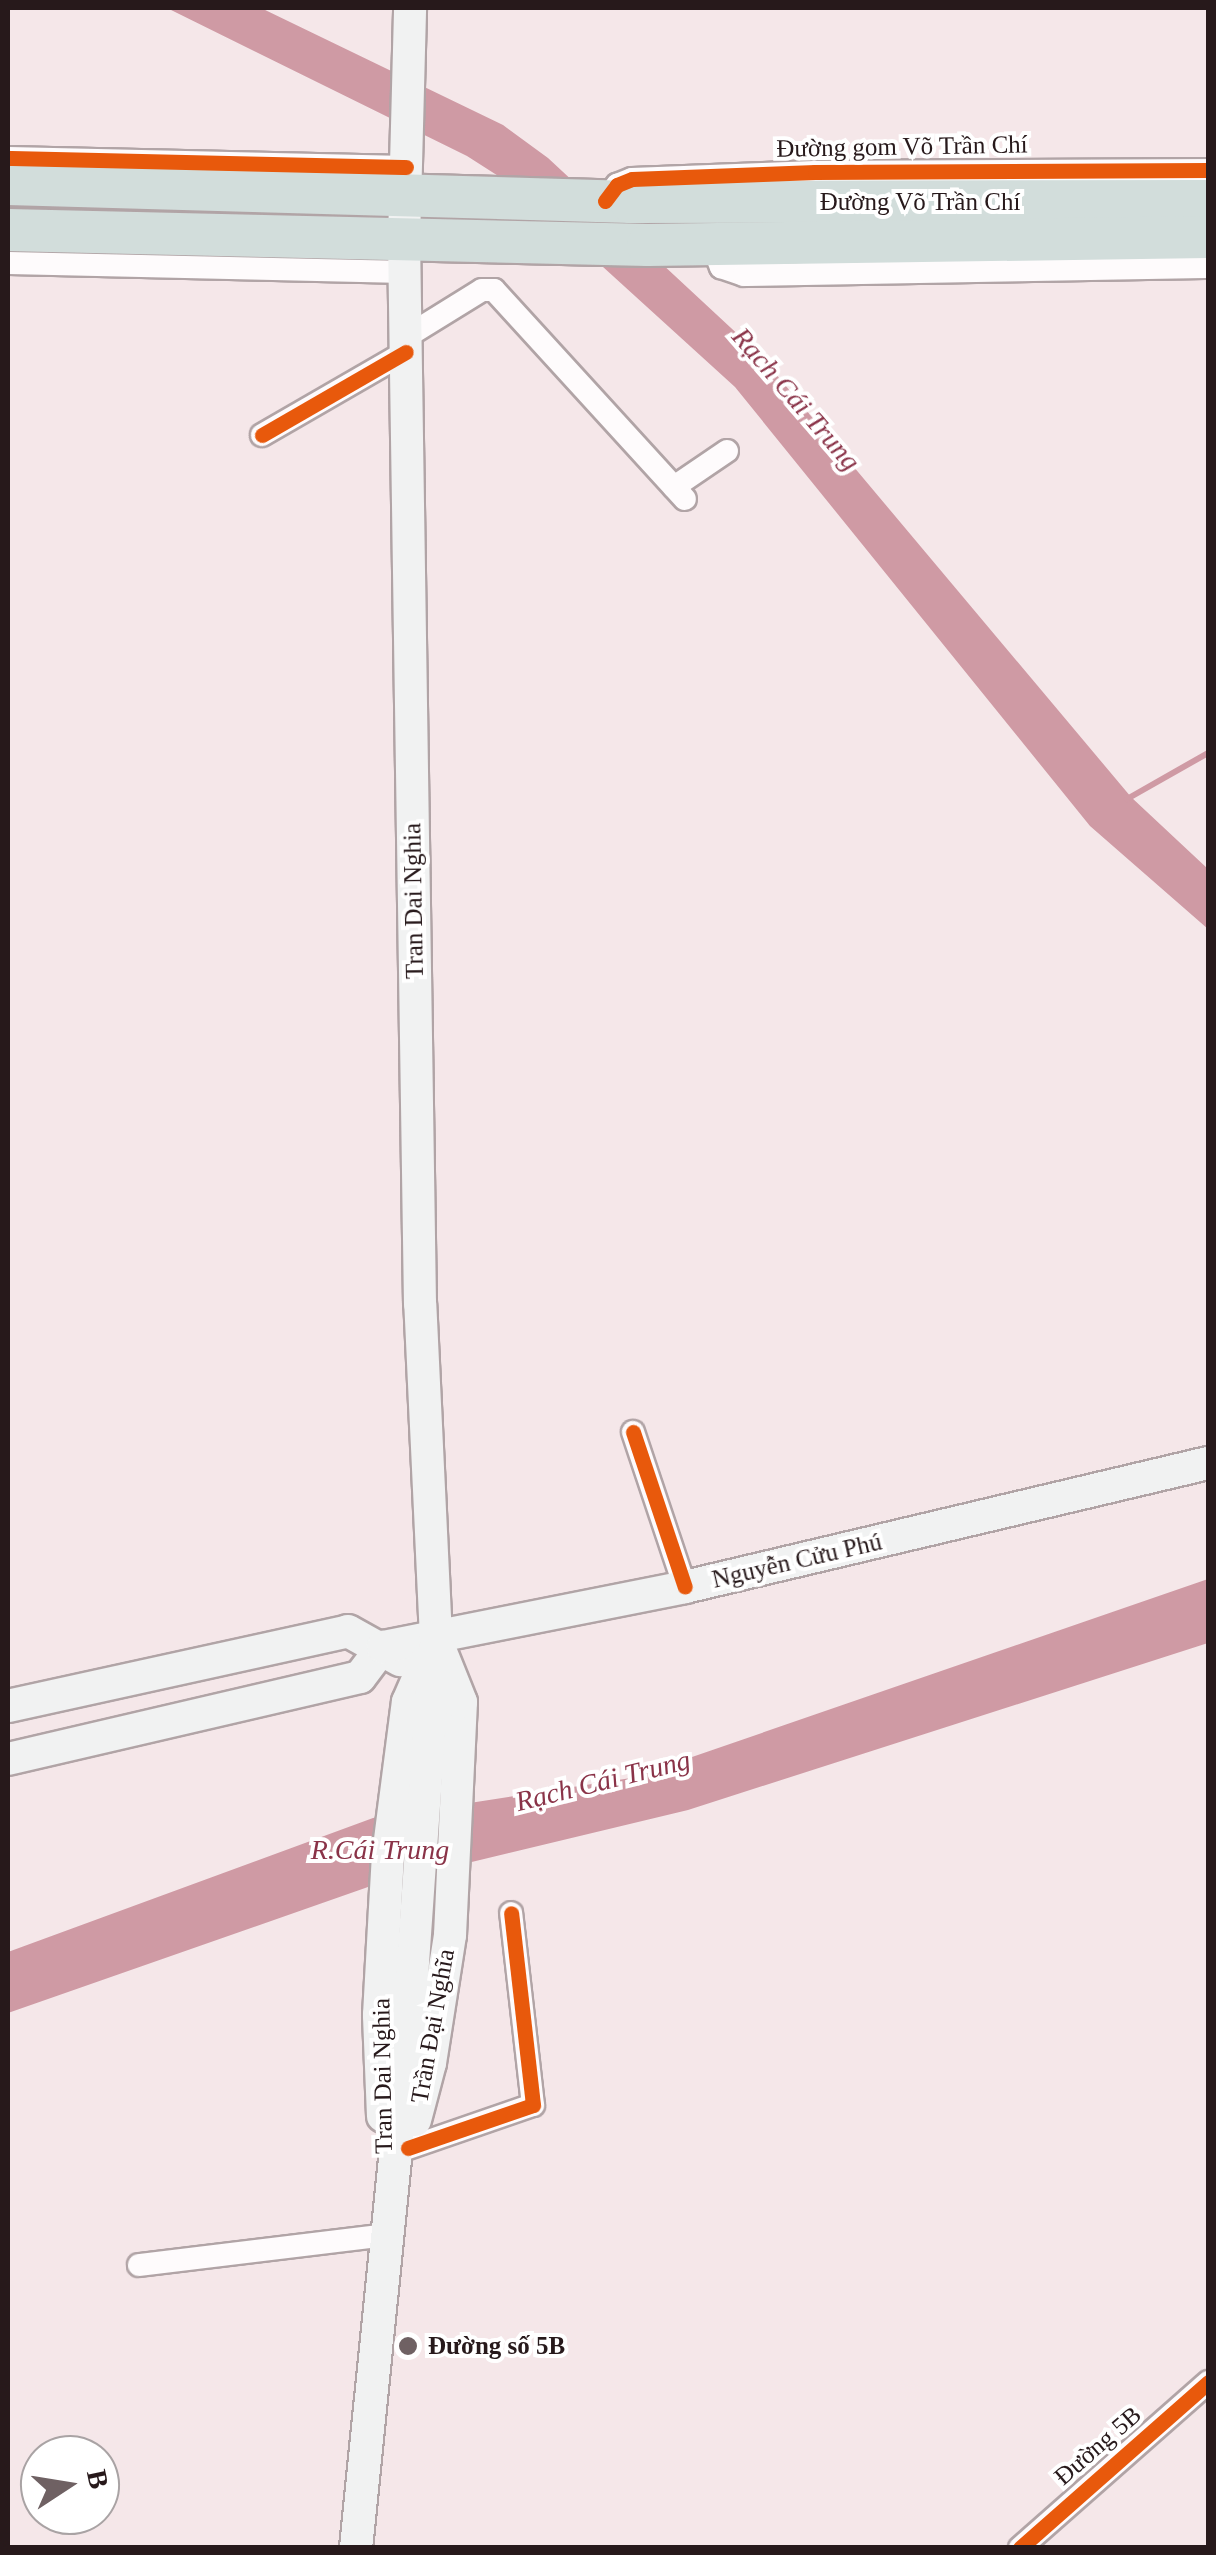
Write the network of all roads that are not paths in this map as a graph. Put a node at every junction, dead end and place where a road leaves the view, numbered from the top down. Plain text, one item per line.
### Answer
1 (410, 8) edge
2 (8, 158) edge
3 (406, 170) junction
4 (1208, 170) edge
5 (8, 184) edge
6 (618, 201) junction
7 (1208, 201) edge
8 (8, 230) edge
9 (1208, 238) edge
10 (712, 244) junction
11 (404, 257) junction
12 (8, 263) edge
13 (1208, 267) edge
14 (406, 345) junction
15 (262, 435) dead end
16 (726, 452) dead end
17 (633, 1432) dead end
18 (1208, 1463) edge
19 (685, 1587) junction
20 (492, 1626) junction
21 (436, 1638) junction
22 (383, 1648) junction
23 (408, 1702) junction
24 (461, 1702) junction
25 (8, 1706) edge
26 (8, 1759) edge
27 (426, 1793) junction
28 (511, 1913) dead end
29 (408, 2148) junction
30 (387, 2235) junction
31 (139, 2264) dead end
32 (1208, 2382) edge
33 (356, 2548) edge
34 (1020, 2548) edge

1 - 3 main road, Tran Dai Nghia
2 - 3 street
3 - 5 highway
3 - 6 highway, Đường Võ Trần Chí
3 - 11 main road, Tran Dai Nghia
4 - 6 street, Đường gom Võ Trần Chí
6 - 7 highway, Đường Võ Trần Chí
8 - 11 highway
9 - 10 highway, Đường Võ Trần Chí
10 - 11 highway, Đường Võ Trần Chí
10 - 13 street
11 - 12 street
11 - 14 main road, Tran Dai Nghia
14 - 15 street
14 - 16 street
14 - 21 main road, Tran Dai Nghia
17 - 19 street
18 - 19 main road, Nguyễn Cửu Phú
19 - 20 main road, Nguyễn Cửu Phú
20 - 21 main road, Nguyễn Cửu Phú
20 - 24 main road
21 - 22 main road, Nguyễn Cửu Phú
21 - 23 main road
21 - 24 main road
21 - 27 main road, Tran Dai Nghia
22 - 23 main road
22 - 25 main road, Nguyễn Cửu Phú
22 - 26 main road
23 - 27 main road
24 - 27 main road
27 - 29 main road, Trần Đại Nghĩa
27 - 30 main road, Tran Dai Nghia
28 - 29 street
29 - 30 main road, Trần Đại Nghĩa
30 - 31 street
30 - 33 main road, Tran Dai Nghia
32 - 34 street, Đường 5B

